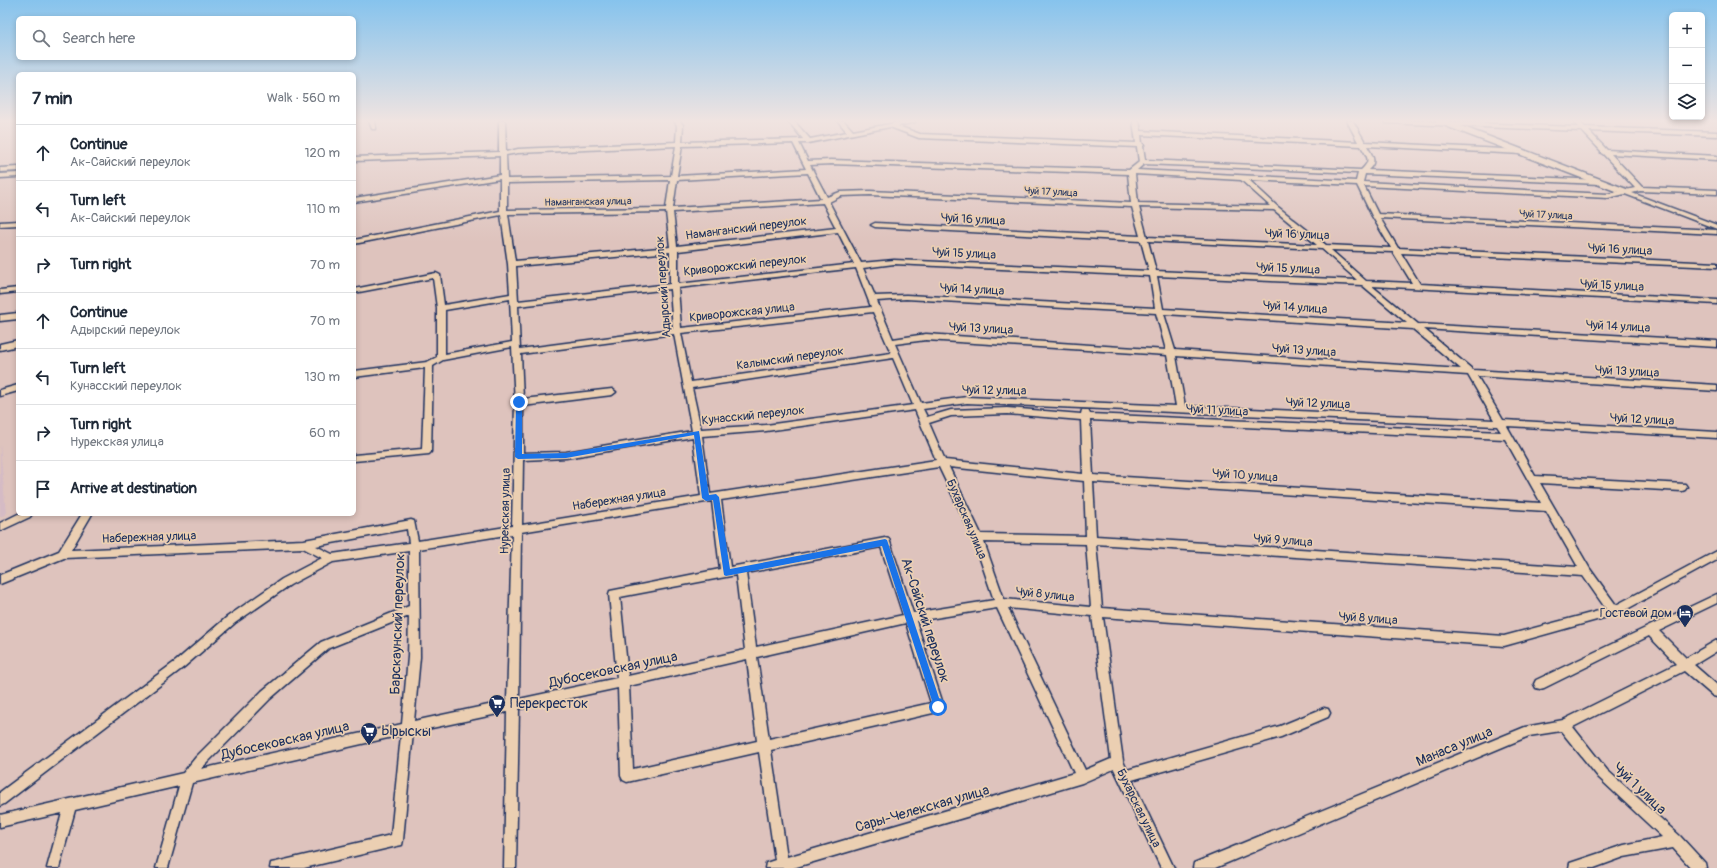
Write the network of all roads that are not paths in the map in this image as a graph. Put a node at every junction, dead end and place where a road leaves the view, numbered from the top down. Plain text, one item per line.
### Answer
1 (503, 162) edge
2 (677, 162) edge
3 (805, 162) edge
4 (1142, 162) joint
5 (1371, 162) edge
6 (1547, 162) edge
7 (1612, 162) edge
8 (808, 167) junction
9 (16, 169) edge
10 (0, 170) edge
11 (1131, 172) junction
12 (1362, 172) junction
13 (16, 175) edge
14 (0, 176) edge
15 (1242, 177) junction
16 (675, 178) junction
17 (503, 179) junction
18 (1600, 182) junction
19 (1359, 183) junction
20 (1640, 190) junction
21 (1626, 192) junction
22 (1717, 192) edge
23 (356, 200) edge
24 (825, 201) junction
25 (1135, 205) junction
26 (1276, 208) junction
27 (669, 210) junction
28 (504, 212) junction
29 (1375, 216) junction
30 (16, 223) edge
31 (0, 224) edge
32 (875, 225) dead end
33 (1717, 227) edge
34 (840, 230) junction
35 (1717, 232) edge
36 (1144, 239) junction
37 (356, 242) edge
38 (1323, 246) junction
39 (674, 249) junction
40 (1397, 250) junction
41 (512, 264) junction
42 (858, 265) junction
43 (1717, 265) edge
44 (1153, 273) junction
45 (1364, 283) junction
46 (674, 285) junction
47 (1418, 287) junction
48 (16, 290) edge
49 (356, 291) edge
50 (0, 292) edge
51 (515, 300) junction
52 (872, 300) junction
53 (1717, 302) edge
54 (441, 308) junction
55 (876, 310) junction
56 (1159, 310) junction
57 (16, 316) edge
58 (0, 318) edge
59 (1419, 328) junction
60 (677, 331) junction
61 (890, 342) junction
62 (16, 343) edge
63 (1717, 344) edge
64 (0, 347) edge
65 (516, 348) junction
66 (1171, 352) junction
67 (896, 355) junction
68 (441, 358) junction
69 (429, 365) junction
70 (356, 374) edge
71 (1472, 374) junction
72 (687, 386) junction
73 (1717, 388) edge
74 (16, 389) edge
75 (612, 392) dead end
76 (0, 393) edge
77 (519, 402) junction
78 (1084, 405) junction
79 (918, 406) junction
80 (1181, 409) junction
81 (1085, 417) junction
82 (924, 421) junction
83 (1501, 423) junction
84 (697, 433) junction
85 (1717, 435) edge
86 (1509, 436) junction
87 (518, 457) junction
88 (356, 458) edge
89 (942, 462) junction
90 (1089, 478) junction
91 (1533, 479) junction
92 (1682, 487) dead end
93 (711, 498) junction
94 (1548, 507) junction
95 (23, 516) edge
96 (86, 516) edge
97 (411, 524) joint
98 (0, 527) edge
99 (518, 529) junction
100 (978, 538) junction
101 (1091, 540) junction
102 (304, 544) junction
103 (414, 546) junction
104 (63, 554) junction
105 (1717, 555) edge
106 (331, 558) junction
107 (740, 570) junction
108 (1586, 572) junction
109 (726, 573) junction
110 (0, 580) edge
111 (1717, 598) edge
112 (1000, 603) junction
113 (414, 609) junction
114 (1614, 611) junction
115 (1097, 612) junction
116 (909, 618) junction
117 (1651, 631) junction
118 (1717, 645) edge
119 (751, 653) junction
120 (1685, 665) junction
121 (623, 682) junction
122 (1540, 684) dead end
123 (1717, 692) edge
124 (514, 705) junction
125 (1324, 714) dead end
126 (1564, 725) junction
127 (407, 728) junction
128 (764, 746) junction
129 (1117, 762) junction
130 (1124, 777) junction
131 (187, 778) junction
132 (1082, 778) junction
133 (0, 800) edge
134 (70, 805) junction
135 (0, 821) edge
136 (1675, 841) junction
137 (777, 866) edge
138 (53, 868) edge
139 (162, 868) edge
140 (276, 868) edge
141 (510, 868) edge
142 (1168, 868) edge
143 (1199, 868) edge
144 (1575, 868) edge
145 (1700, 868) edge

1 - 17 street, Нурекская улица
2 - 16 street, Адырский переулок
3 - 8 street, Бухарская улица
4 - 11 street
4 - 12 street
5 - 12 street
6 - 18 street
7 - 20 street
8 - 11 street
8 - 16 street
8 - 24 street, Бухарская улица
9 - 10 street
11 - 15 street
11 - 25 street
12 - 18 street
12 - 19 street
13 - 14 street
15 - 19 street
15 - 26 street
16 - 17 street
16 - 27 street, Адырский переулок
17 - 23 street
17 - 28 street, Нурекская улица
18 - 21 street
19 - 21 street
19 - 29 street
20 - 21 street
20 - 22 street
21 - 33 street
24 - 25 street, Чуй 17 улица
24 - 27 street, Наманганская улица
24 - 34 street, Бухарская улица
25 - 26 street, Чуй 17 улица
25 - 36 street
26 - 38 street
27 - 28 street, Наманганская улица
27 - 39 street, Адырский переулок
28 - 37 street, Наманганская улица
28 - 41 street, Нурекская улица
29 - 35 street, Чуй 17 улица
29 - 40 street
30 - 31 street
32 - 36 street, Чуй 16 улица
34 - 39 street, Наманганский переулок
34 - 42 street, Бухарская улица
36 - 38 street, Чуй 16 улица
36 - 44 street
38 - 40 street, Чуй 16 улица
38 - 45 street
39 - 41 street, Наманганский переулок
39 - 46 street, Адырский переулок
40 - 43 street, Чуй 16 улица
40 - 47 street
41 - 51 street, Нурекская улица
42 - 44 street, Чуй 15 улица
42 - 46 street, Криворожский переулок
42 - 52 street, Бухарская улица
44 - 45 street, Чуй 15 улица
44 - 56 street
45 - 47 street, Чуй 15 улица
45 - 59 street
46 - 51 street, Криворожский переулок
46 - 60 street, Адырский переулок
47 - 53 street, Чуй 15 улица
48 - 50 street
49 - 54 street
51 - 54 street, Криворожский переулок
51 - 65 street, Нурекская улица
52 - 55 street, Бухарская улица
52 - 56 street, Чуй 14 улица
54 - 68 street
55 - 60 street, Криворожская улица
55 - 61 street, Бухарская улица
56 - 59 street, Чуй 14 улица
56 - 66 street
57 - 58 street
59 - 63 street, Чуй 14 улица
59 - 71 street
60 - 65 street, Криворожская улица
60 - 72 street, Адырский переулок
61 - 66 street, Чуй 13 улица
61 - 67 street, Бухарская улица
62 - 64 street
65 - 68 street, Криворожская улица
65 - 77 street, Нурекская улица
66 - 71 street, Чуй 13 улица
66 - 80 street
67 - 72 street, Калымский переулок
67 - 79 street, Бухарская улица
68 - 69 street, Криворожская улица
69 - 70 street
69 - 88 street
71 - 73 street, Чуй 13 улица
71 - 83 street
72 - 84 street, Адырский переулок
74 - 76 street
75 - 77 street
77 - 87 street, Нурекская улица
78 - 79 street, Чуй 12 улица
78 - 80 street, Чуй 12 улица
78 - 81 street
79 - 82 street, Бухарская улица
79 - 84 street, Кунасский переулок
80 - 83 street, Чуй 12 улица
81 - 82 street, Чуй 11 улица
81 - 86 street, Чуй 11 улица
81 - 90 street
82 - 89 street, Бухарская улица
83 - 85 street, Чуй 12 улица
83 - 86 street
84 - 87 street, Кунасский переулок
84 - 93 street, Адырский переулок
86 - 91 street
87 - 99 street, Нурекская улица
89 - 90 street, Чуй 10 улица
89 - 93 street, Набережная улица
89 - 100 street, Бухарская улица
90 - 94 street, Чуй 10 улица
90 - 101 street
91 - 92 street
91 - 94 street
93 - 99 street, Набережная улица
93 - 109 street, Адырский переулок
94 - 108 street
95 - 98 street
96 - 104 street
97 - 102 street, Набережная улица
97 - 103 street, Барскаунский переулок
99 - 103 street, Набережная улица
99 - 124 street, Нурекская улица
100 - 101 street, Чуй 9 улица
100 - 112 street, Бухарская улица
101 - 108 street, Чуй 9 улица
101 - 115 street
102 - 104 street, Набережная улица
102 - 106 street, Набережная улица
103 - 106 street, Набережная улица
103 - 113 street, Барскаунский переулок
104 - 110 street, Набережная улица
105 - 114 street, Чуй 8 улица
106 - 133 street
107 - 109 street, Ак-Сайский переулок
107 - 116 street, Ак-Сайский переулок
107 - 119 street
108 - 114 street
109 - 121 street, Ак-Сайский переулок
111 - 117 street
112 - 115 street, Чуй 8 улица
112 - 116 street, Дубосековская улица
112 - 132 street, Бухарская улица
113 - 127 street, Барскаунский переулок
113 - 131 street
114 - 115 street, Чуй 8 улица
115 - 129 street
116 - 119 street, Дубосековская улица
116 - 128 street, Ак-Сайский переулок
117 - 120 street
117 - 122 street
118 - 120 street, Манаса улица
119 - 121 street, Дубосековская улица
119 - 128 street
120 - 123 street
120 - 126 street, Манаса улица
121 - 124 street, Дубосековская улица
121 - 128 street, Ак-Сайский переулок
124 - 127 street, Дубосековская улица
124 - 141 street, Нурекская улица
125 - 130 street
126 - 136 street, Чуй 1 улица
126 - 143 street, Манаса улица
127 - 131 street, Дубосековская улица
127 - 140 street, Барскаунский переулок
128 - 137 street
129 - 130 street, Бухарская улица
129 - 132 street, Бухарская улица
130 - 142 street, Бухарская улица
131 - 134 street, Дубосековская улица
131 - 139 street
132 - 137 street, Сары-Челекская улица
134 - 135 street, Дубосековская улица
134 - 138 street
136 - 144 street
136 - 145 street, Чуй 1 улица

